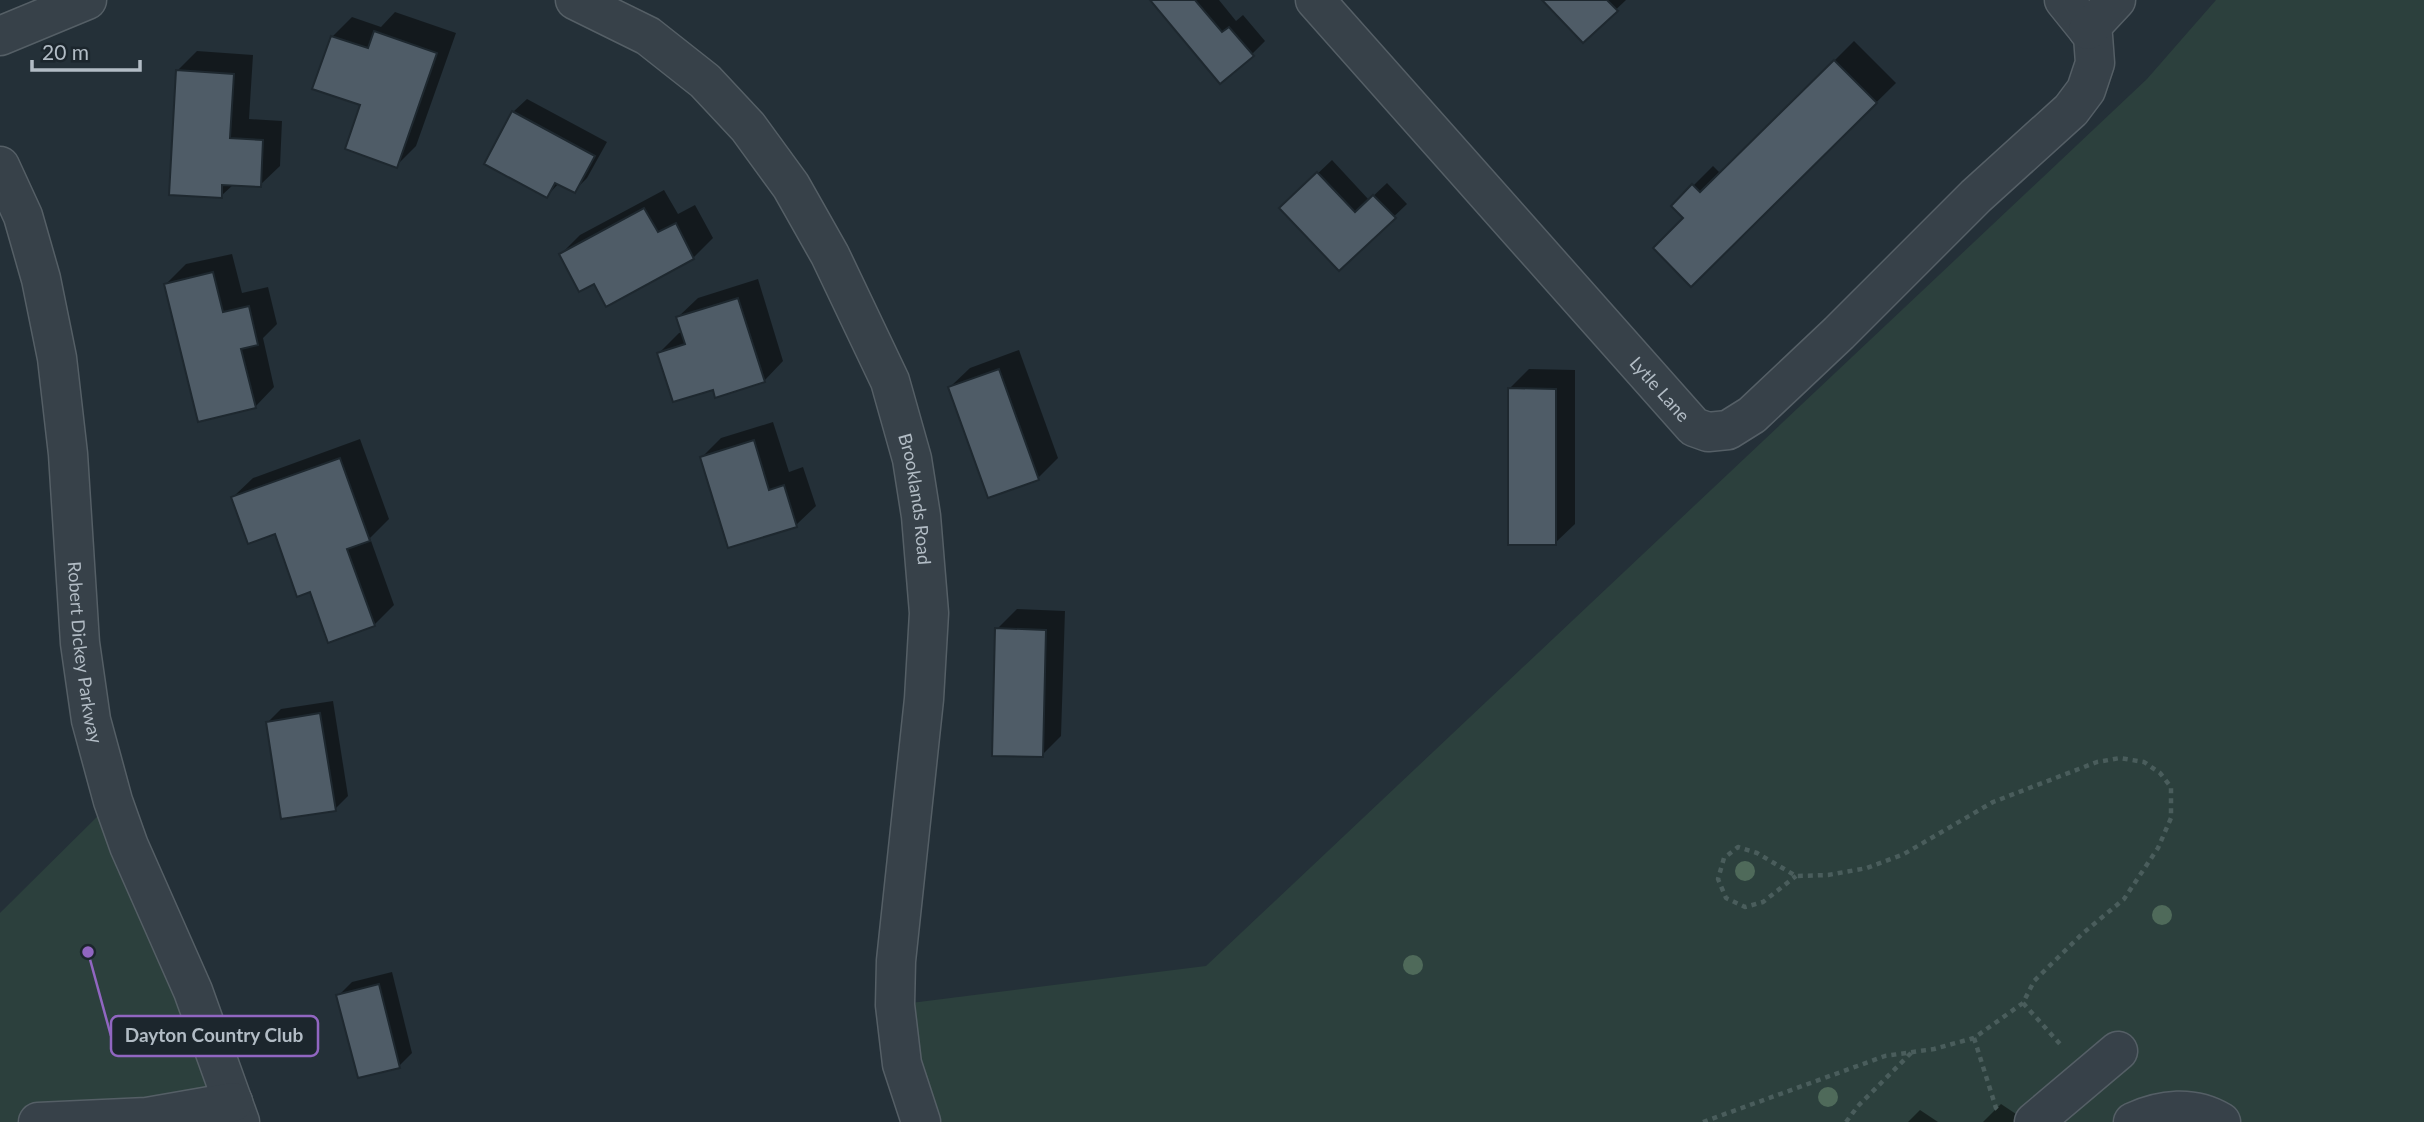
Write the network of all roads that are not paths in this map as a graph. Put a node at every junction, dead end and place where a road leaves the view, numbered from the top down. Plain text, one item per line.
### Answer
1 (87, 0) edge
2 (575, 0) edge
3 (1315, 0) edge
4 (2064, 0) edge
5 (2116, 0) edge
6 (2088, 30) junction
7 (0, 36) edge
8 (0, 166) edge
9 (2118, 1051) dead end
10 (237, 1112) edge
11 (2019, 1118) edge
12 (38, 1122) edge
13 (921, 1122) edge
14 (2133, 1122) edge
15 (2221, 1122) edge

1 - 7 street
2 - 13 street, Brooklands Road
3 - 6 street, Lytle Lane
4 - 6 street
5 - 6 street
8 - 10 street, Robert Dickey Parkway
9 - 11 street
10 - 12 street
14 - 15 street

